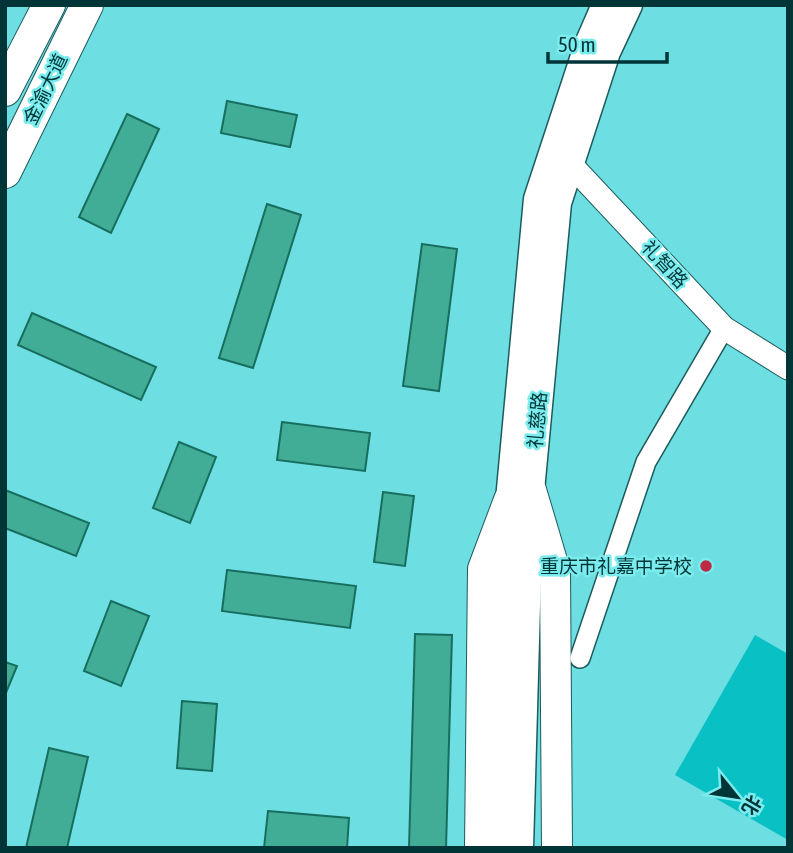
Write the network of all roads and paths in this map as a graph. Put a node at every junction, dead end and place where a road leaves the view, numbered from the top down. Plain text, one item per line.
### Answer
1 (49, 5) edge
2 (87, 5) edge
3 (605, 5) edge
4 (629, 5) edge
5 (5, 44) edge
6 (8, 85) edge
7 (562, 155) junction
8 (5, 173) edge
9 (724, 328) junction
10 (788, 368) edge
11 (520, 495) junction
12 (580, 658) dead end
13 (480, 848) edge
14 (500, 848) edge
15 (520, 848) edge
16 (557, 848) edge

1 - 6 highway, 金渝大道
2 - 8 highway, 金渝大道
3 - 7 main road, 礼慈路
4 - 7 main road, 礼慈路
5 - 6 street
7 - 9 street, 礼智路
7 - 11 main road, 礼慈路
9 - 10 street, 礼智路
9 - 12 street
11 - 13 main road
11 - 14 main road, 礼慈路
11 - 15 main road, 礼慈路
11 - 16 main road

